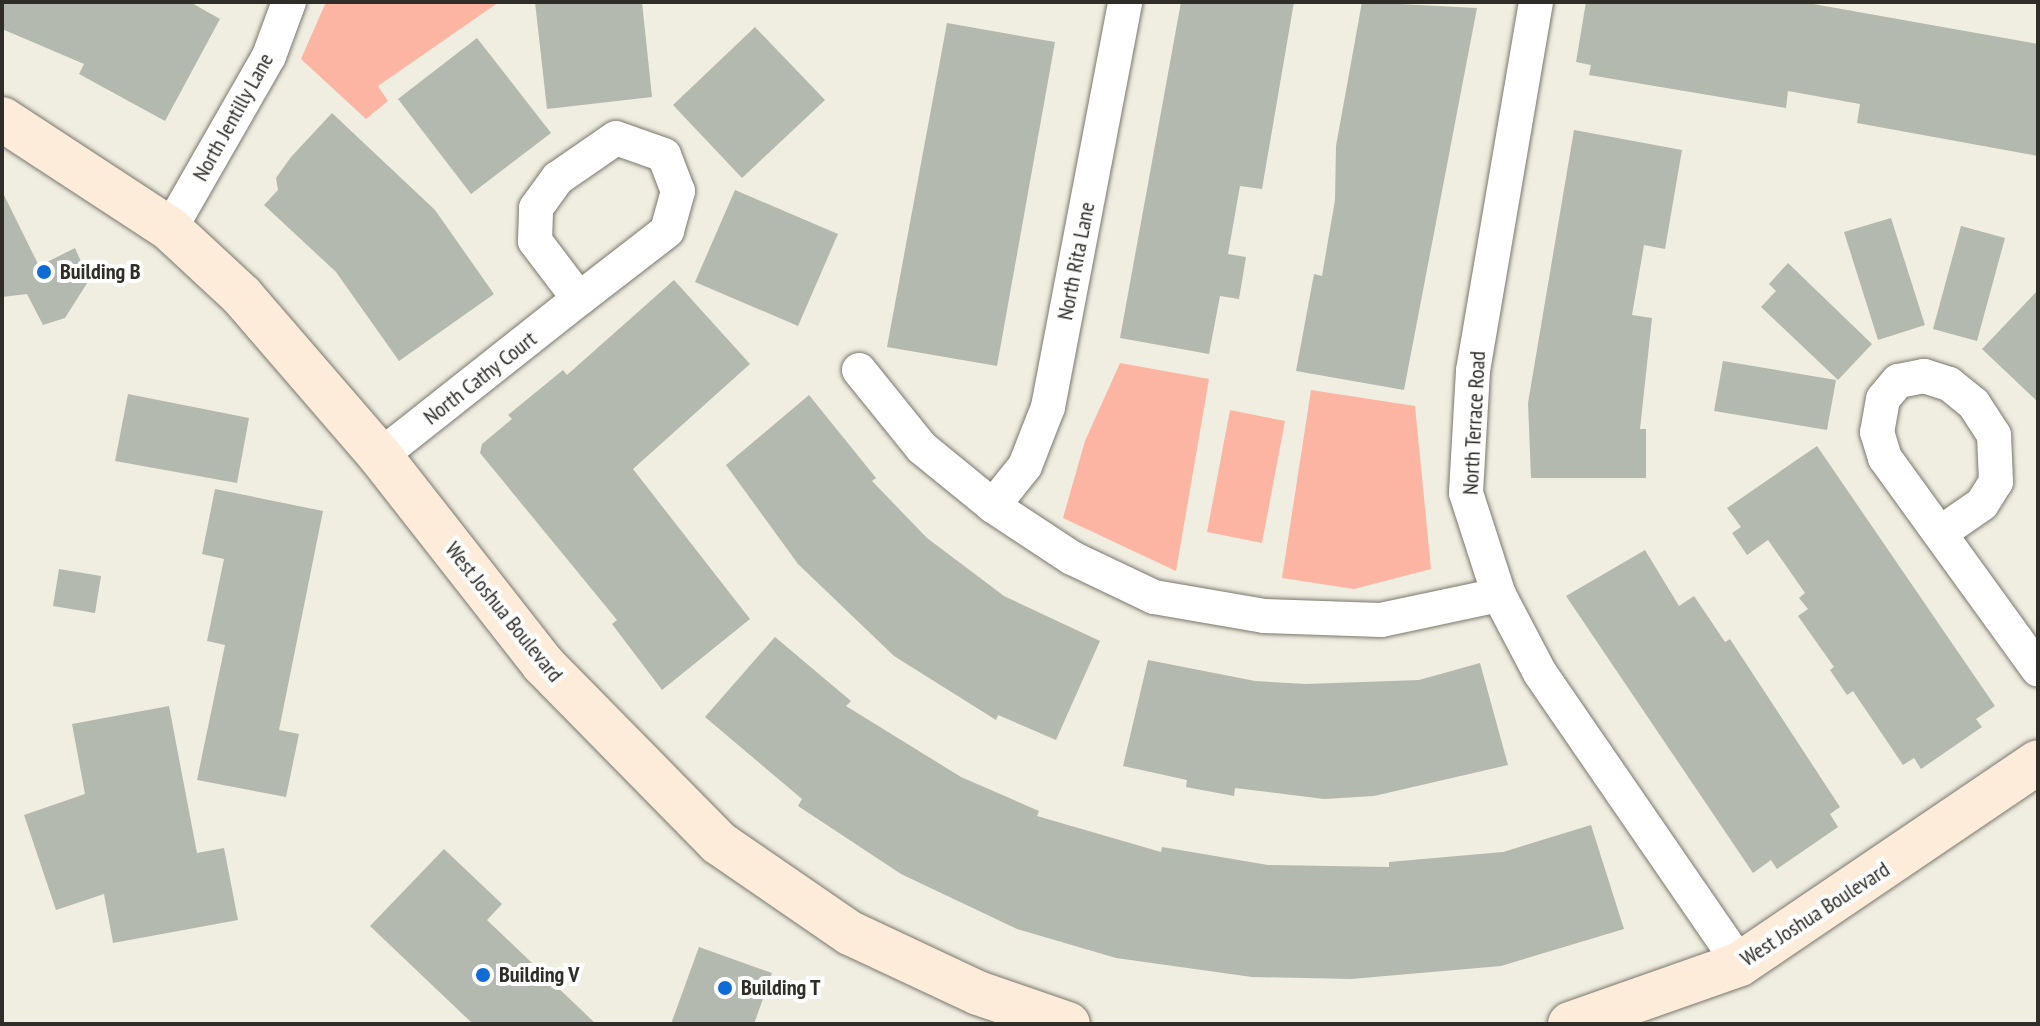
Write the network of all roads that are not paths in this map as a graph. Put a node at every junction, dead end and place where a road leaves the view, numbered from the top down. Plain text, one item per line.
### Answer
1 (289, 2) edge
2 (1125, 2) edge
3 (1536, 2) edge
4 (2, 119) edge
5 (170, 229) junction
6 (579, 299) junction
7 (859, 370) dead end
8 (380, 456) junction
9 (993, 506) junction
10 (1943, 531) dead end
11 (1499, 595) junction
12 (2038, 669) edge
13 (2038, 762) edge
14 (1740, 964) junction
15 (1068, 1024) edge
16 (1570, 1024) edge

1 - 5 street, North Jentilly Lane
2 - 9 street, North Rita Lane
3 - 11 street, North Terrace Road
4 - 5 street, West Joshua Boulevard
5 - 8 street, West Joshua Boulevard
6 - 6 street, North Cathy Court
6 - 8 street, North Cathy Court
7 - 9 street
8 - 15 street, West Joshua Boulevard
9 - 11 street
10 - 12 street
11 - 14 street, North Terrace Road
13 - 14 street, West Joshua Boulevard
14 - 16 street, West Joshua Boulevard

